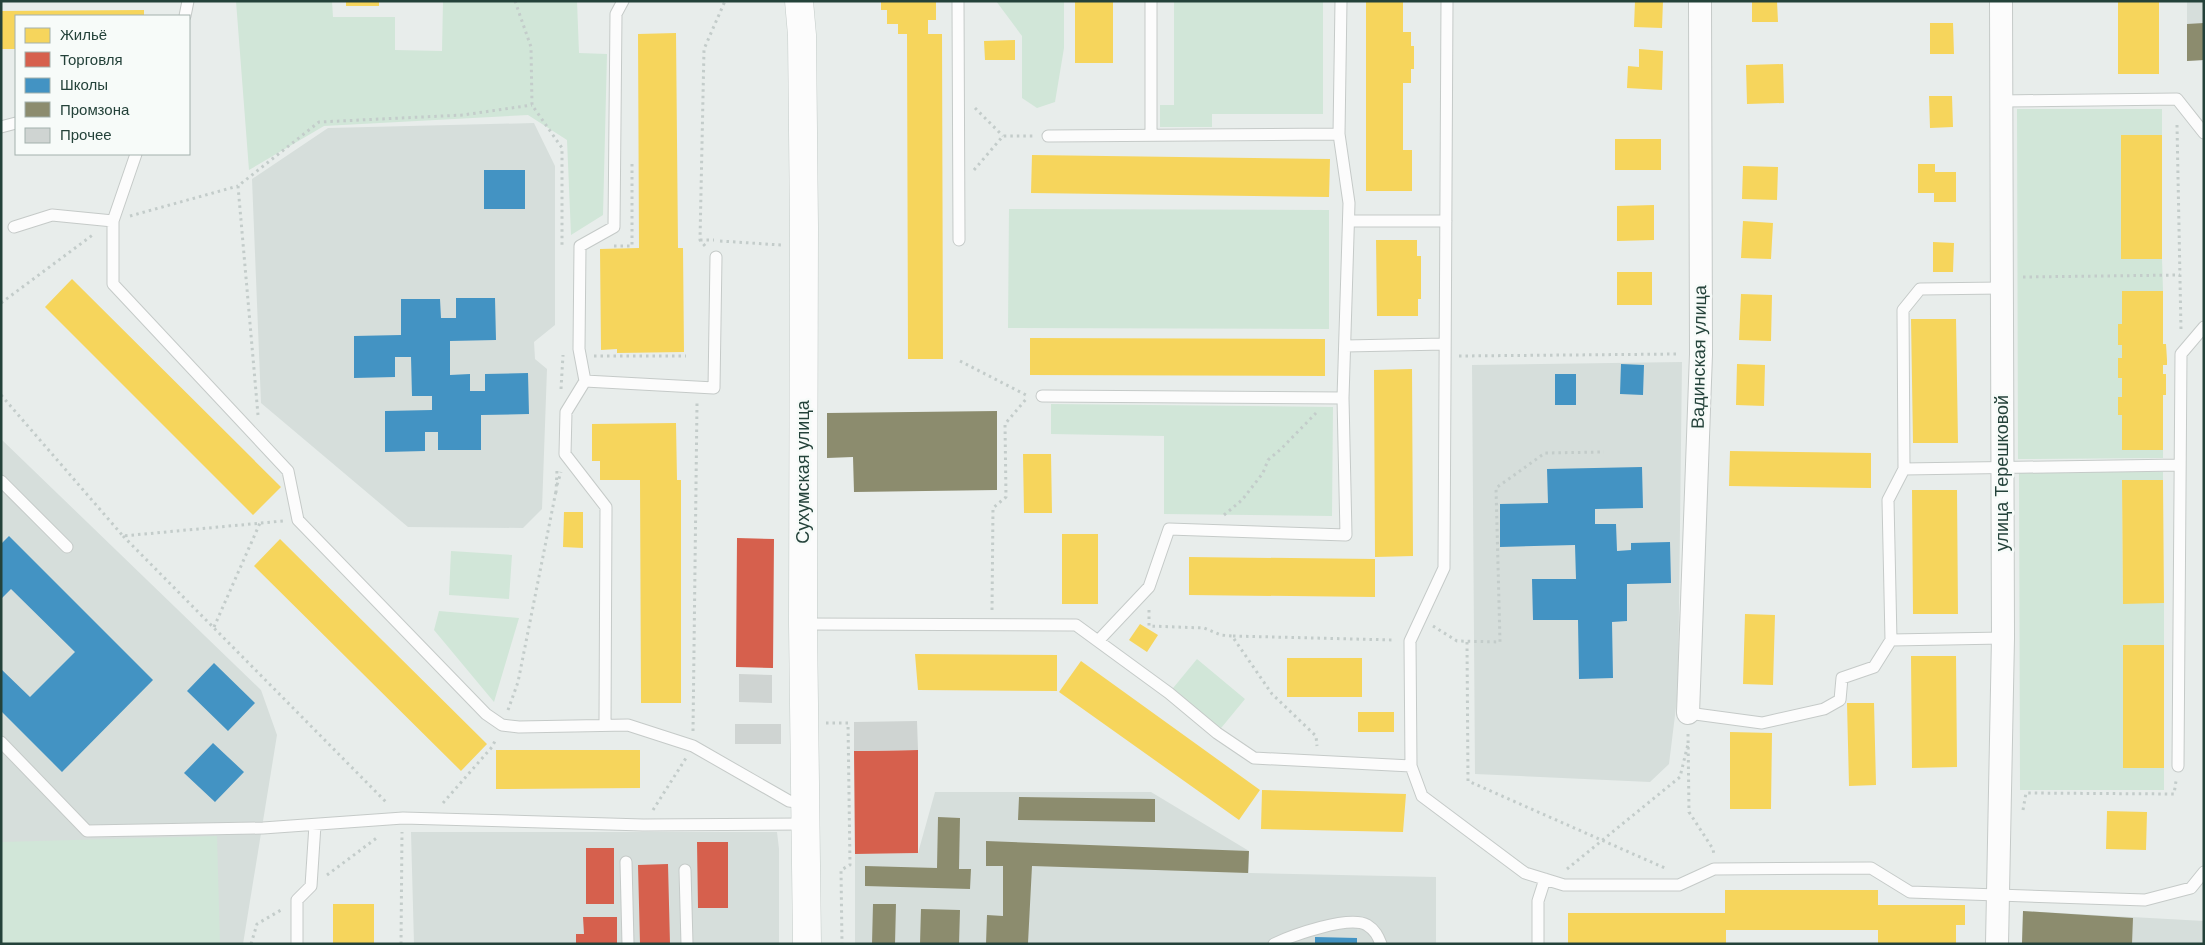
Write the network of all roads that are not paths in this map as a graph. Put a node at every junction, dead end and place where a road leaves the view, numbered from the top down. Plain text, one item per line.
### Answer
1 (188, 1) edge
2 (623, 1) edge
3 (798, 1) edge
4 (958, 1) edge
5 (1151, 1) edge
6 (1341, 1) edge
7 (1448, 1) edge
8 (1700, 1) edge
9 (2001, 1) edge
10 (185, 15) edge
11 (2001, 101) junction
12 (15, 123) edge
13 (1, 127) edge
14 (2204, 132) edge
15 (1339, 134) junction
16 (1151, 135) junction
17 (1048, 136) road end
18 (136, 155) edge
19 (113, 221) junction
20 (1349, 221) junction
21 (1446, 221) junction
22 (14, 227) dead end
23 (958, 240) dead end
24 (716, 257) road end
25 (2002, 283) junction
26 (2204, 328) edge
27 (1345, 346) junction
28 (1445, 350) junction
29 (584, 381) junction
30 (1042, 396) road end
31 (1344, 398) junction
32 (2180, 465) junction
33 (2002, 466) junction
34 (1904, 469) junction
35 (1, 481) edge
36 (67, 547) dead end
37 (803, 624) junction
38 (2003, 638) junction
39 (1891, 640) junction
40 (1098, 641) junction
41 (1688, 713) joint
42 (605, 725) junction
43 (1, 742) edge
44 (1411, 766) junction
45 (2178, 766) road end
46 (805, 814) junction
47 (315, 825) junction
48 (626, 862) dead end
49 (686, 870) dead end
50 (2204, 872) edge
51 (1548, 880) junction
52 (1997, 896) junction
53 (297, 944) edge
54 (628, 944) edge
55 (687, 944) edge
56 (807, 944) edge
57 (1274, 944) edge
58 (1381, 944) edge
59 (1538, 944) edge
60 (1997, 944) edge

1 - 10 lane
2 - 29 lane
3 - 37 main road, Сухумская улица
4 - 23 lane
5 - 16 lane
6 - 15 lane
7 - 21 lane
8 - 41 street, Вадинская улица
9 - 11 street, улица Терешковой
11 - 14 lane
11 - 25 street, улица Терешковой
12 - 13 lane
15 - 16 lane
15 - 20 lane
16 - 17 lane
18 - 19 lane
19 - 22 lane
19 - 42 lane
20 - 21 lane
20 - 27 lane
21 - 28 lane
24 - 29 lane
25 - 33 street, улица Терешковой
25 - 34 lane
26 - 32 lane
27 - 28 lane
27 - 31 lane
28 - 44 lane
29 - 42 lane
30 - 31 lane
31 - 40 lane
32 - 33 lane
32 - 45 lane
33 - 34 lane
33 - 38 street, улица Терешковой
34 - 39 lane
35 - 36 lane
37 - 40 lane
37 - 46 main road, Сухумская улица
38 - 39 lane
38 - 52 street, улица Терешковой
39 - 41 lane
40 - 44 lane
42 - 46 lane
43 - 47 lane
44 - 51 lane
46 - 47 lane
46 - 56 main road, Сухумская улица
47 - 53 lane
48 - 54 lane
49 - 55 lane
50 - 52 lane
51 - 52 lane
51 - 59 lane
52 - 60 street, улица Терешковой
57 - 58 lane

